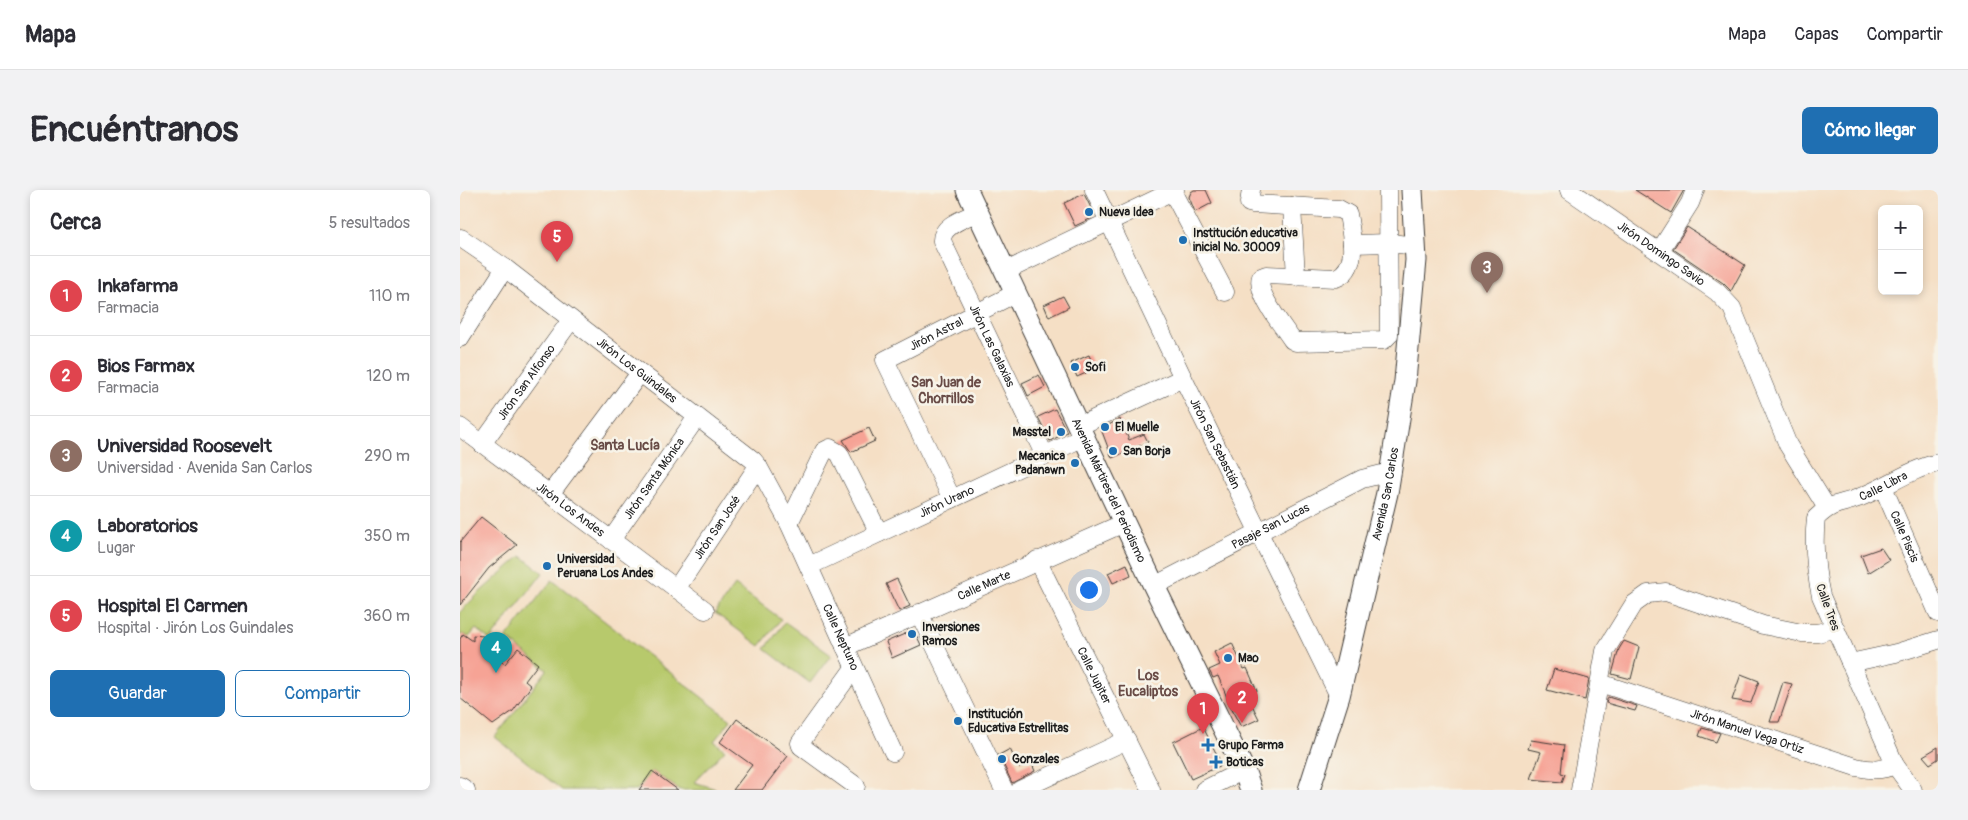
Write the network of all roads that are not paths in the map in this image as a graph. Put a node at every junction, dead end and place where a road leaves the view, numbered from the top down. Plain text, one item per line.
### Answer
1 (967, 190) edge
2 (1094, 190) edge
3 (1252, 190) edge
4 (1388, 190) edge
5 (1412, 190) edge
6 (1569, 190) edge
7 (1695, 190) edge
8 (1174, 191) edge
9 (1292, 206) junction
10 (978, 212) junction
11 (1109, 222) junction
12 (461, 238) dead end
13 (1390, 243) junction
14 (1352, 244) junction
15 (1416, 246) junction
16 (1659, 252) junction
17 (505, 268) junction
18 (1006, 271) junction
19 (1296, 277) junction
20 (1225, 292) dead end
21 (1016, 294) junction
22 (976, 313) junction
23 (571, 320) junction
24 (461, 333) edge
25 (640, 373) junction
26 (1183, 378) junction
27 (697, 417) junction
28 (460, 427) edge
29 (1082, 431) junction
30 (482, 444) junction
31 (1045, 456) junction
32 (1938, 463) edge
33 (758, 466) junction
34 (1390, 472) junction
35 (1883, 487) junction
36 (550, 494) junction
37 (952, 499) junction
38 (1826, 508) junction
39 (789, 523) junction
40 (1124, 523) junction
41 (1259, 532) junction
42 (879, 533) junction
43 (611, 540) junction
44 (1037, 560) junction
45 (808, 566) junction
46 (1154, 586) junction
47 (676, 588) junction
48 (704, 610) dead end
49 (919, 613) junction
50 (1938, 613) edge
51 (1835, 628) junction
52 (1938, 640) edge
53 (845, 647) junction
54 (1850, 662) junction
55 (854, 668) junction
56 (1600, 683) junction
57 (1339, 696) junction
58 (1127, 740) junction
59 (893, 752) dead end
60 (1895, 765) junction
61 (1244, 770) junction
62 (460, 786) edge
63 (856, 786) dead end
64 (466, 790) edge
65 (1004, 790) edge
66 (1020, 790) edge
67 (1151, 790) edge
68 (1204, 790) edge
69 (1252, 790) edge
70 (1309, 790) edge
71 (1580, 790) edge
72 (1913, 790) edge

1 - 10 main road, Avenida Mártires del Periodismo
2 - 11 street, Jirón San Sebastián
3 - 9 street
4 - 13 street
5 - 15 main road, Avenida San Carlos
6 - 16 street, Jirón Domingo Savio
7 - 16 street
8 - 11 street
8 - 20 street
9 - 14 street
9 - 19 street
10 - 18 main road, Avenida Mártires del Periodismo
10 - 22 street, Jirón Las Galaxias
11 - 18 street
11 - 26 street, Jirón San Sebastián
12 - 17 street, Jirón Los Guindales
13 - 14 street
13 - 15 street
13 - 19 street
14 - 19 street
15 - 34 main road, Avenida San Carlos
16 - 38 street, Jirón Domingo Savio
17 - 23 street, Jirón Los Guindales
17 - 24 street
18 - 21 main road, Avenida Mártires del Periodismo
21 - 22 street, Jirón Astral
21 - 29 main road, Avenida Mártires del Periodismo
22 - 31 street, Jirón Las Galaxias
22 - 37 street, Jirón Astral
23 - 25 street, Jirón Los Guindales
23 - 30 street, Jirón San Alfonso
25 - 27 street, Jirón Los Guindales
25 - 36 street
26 - 29 street, Jirón Urano
26 - 41 street, Jirón San Sebastián
27 - 33 street, Jirón Los Guindales
27 - 43 street, Jirón Santa Mónica
28 - 30 street, Jirón Los Andes
29 - 31 street, Jirón Urano
29 - 40 main road, Avenida Mártires del Periodismo
30 - 36 street, Jirón Los Andes
31 - 37 street, Jirón Urano
32 - 35 street, Calle Libra
33 - 39 street, Jirón Los Guindales
33 - 47 street, Jirón San José
34 - 41 street, Pasaje San Lucas
34 - 57 main road, Avenida San Carlos
35 - 38 street, Calle Libra
35 - 50 street, Calle Piscis
36 - 43 street, Jirón Los Andes
37 - 42 street, Jirón Urano
38 - 51 street, Calle Tres
39 - 42 street
39 - 45 street, Calle Neptuno
40 - 44 street, Calle Marte
40 - 46 main road, Avenida Mártires del Periodismo
41 - 46 street, Pasaje San Lucas
41 - 57 street, Jirón San Sebastián
42 - 45 street, Jirón Urano
43 - 47 street, Jirón Los Andes
44 - 49 street, Calle Marte
44 - 58 street, Calle Jupiter
45 - 53 street, Calle Neptuno
46 - 61 main road, Avenida Mártires del Periodismo
47 - 48 street, Jirón Los Andes
49 - 53 street, Calle Marte
49 - 65 street
51 - 54 street, Calle Tres
51 - 56 street
52 - 54 street
53 - 55 street, Calle Neptuno
54 - 60 street, Calle Tres
55 - 59 street, Calle Neptuno
55 - 63 street
56 - 60 street, Jirón Manuel Vega Ortiz
56 - 71 street
57 - 70 main road, Avenida San Carlos
58 - 66 street
58 - 67 street, Calle Jupiter
60 - 72 street, Calle Tres
61 - 68 street
61 - 69 main road, Avenida Mártires del Periodismo
62 - 64 street

